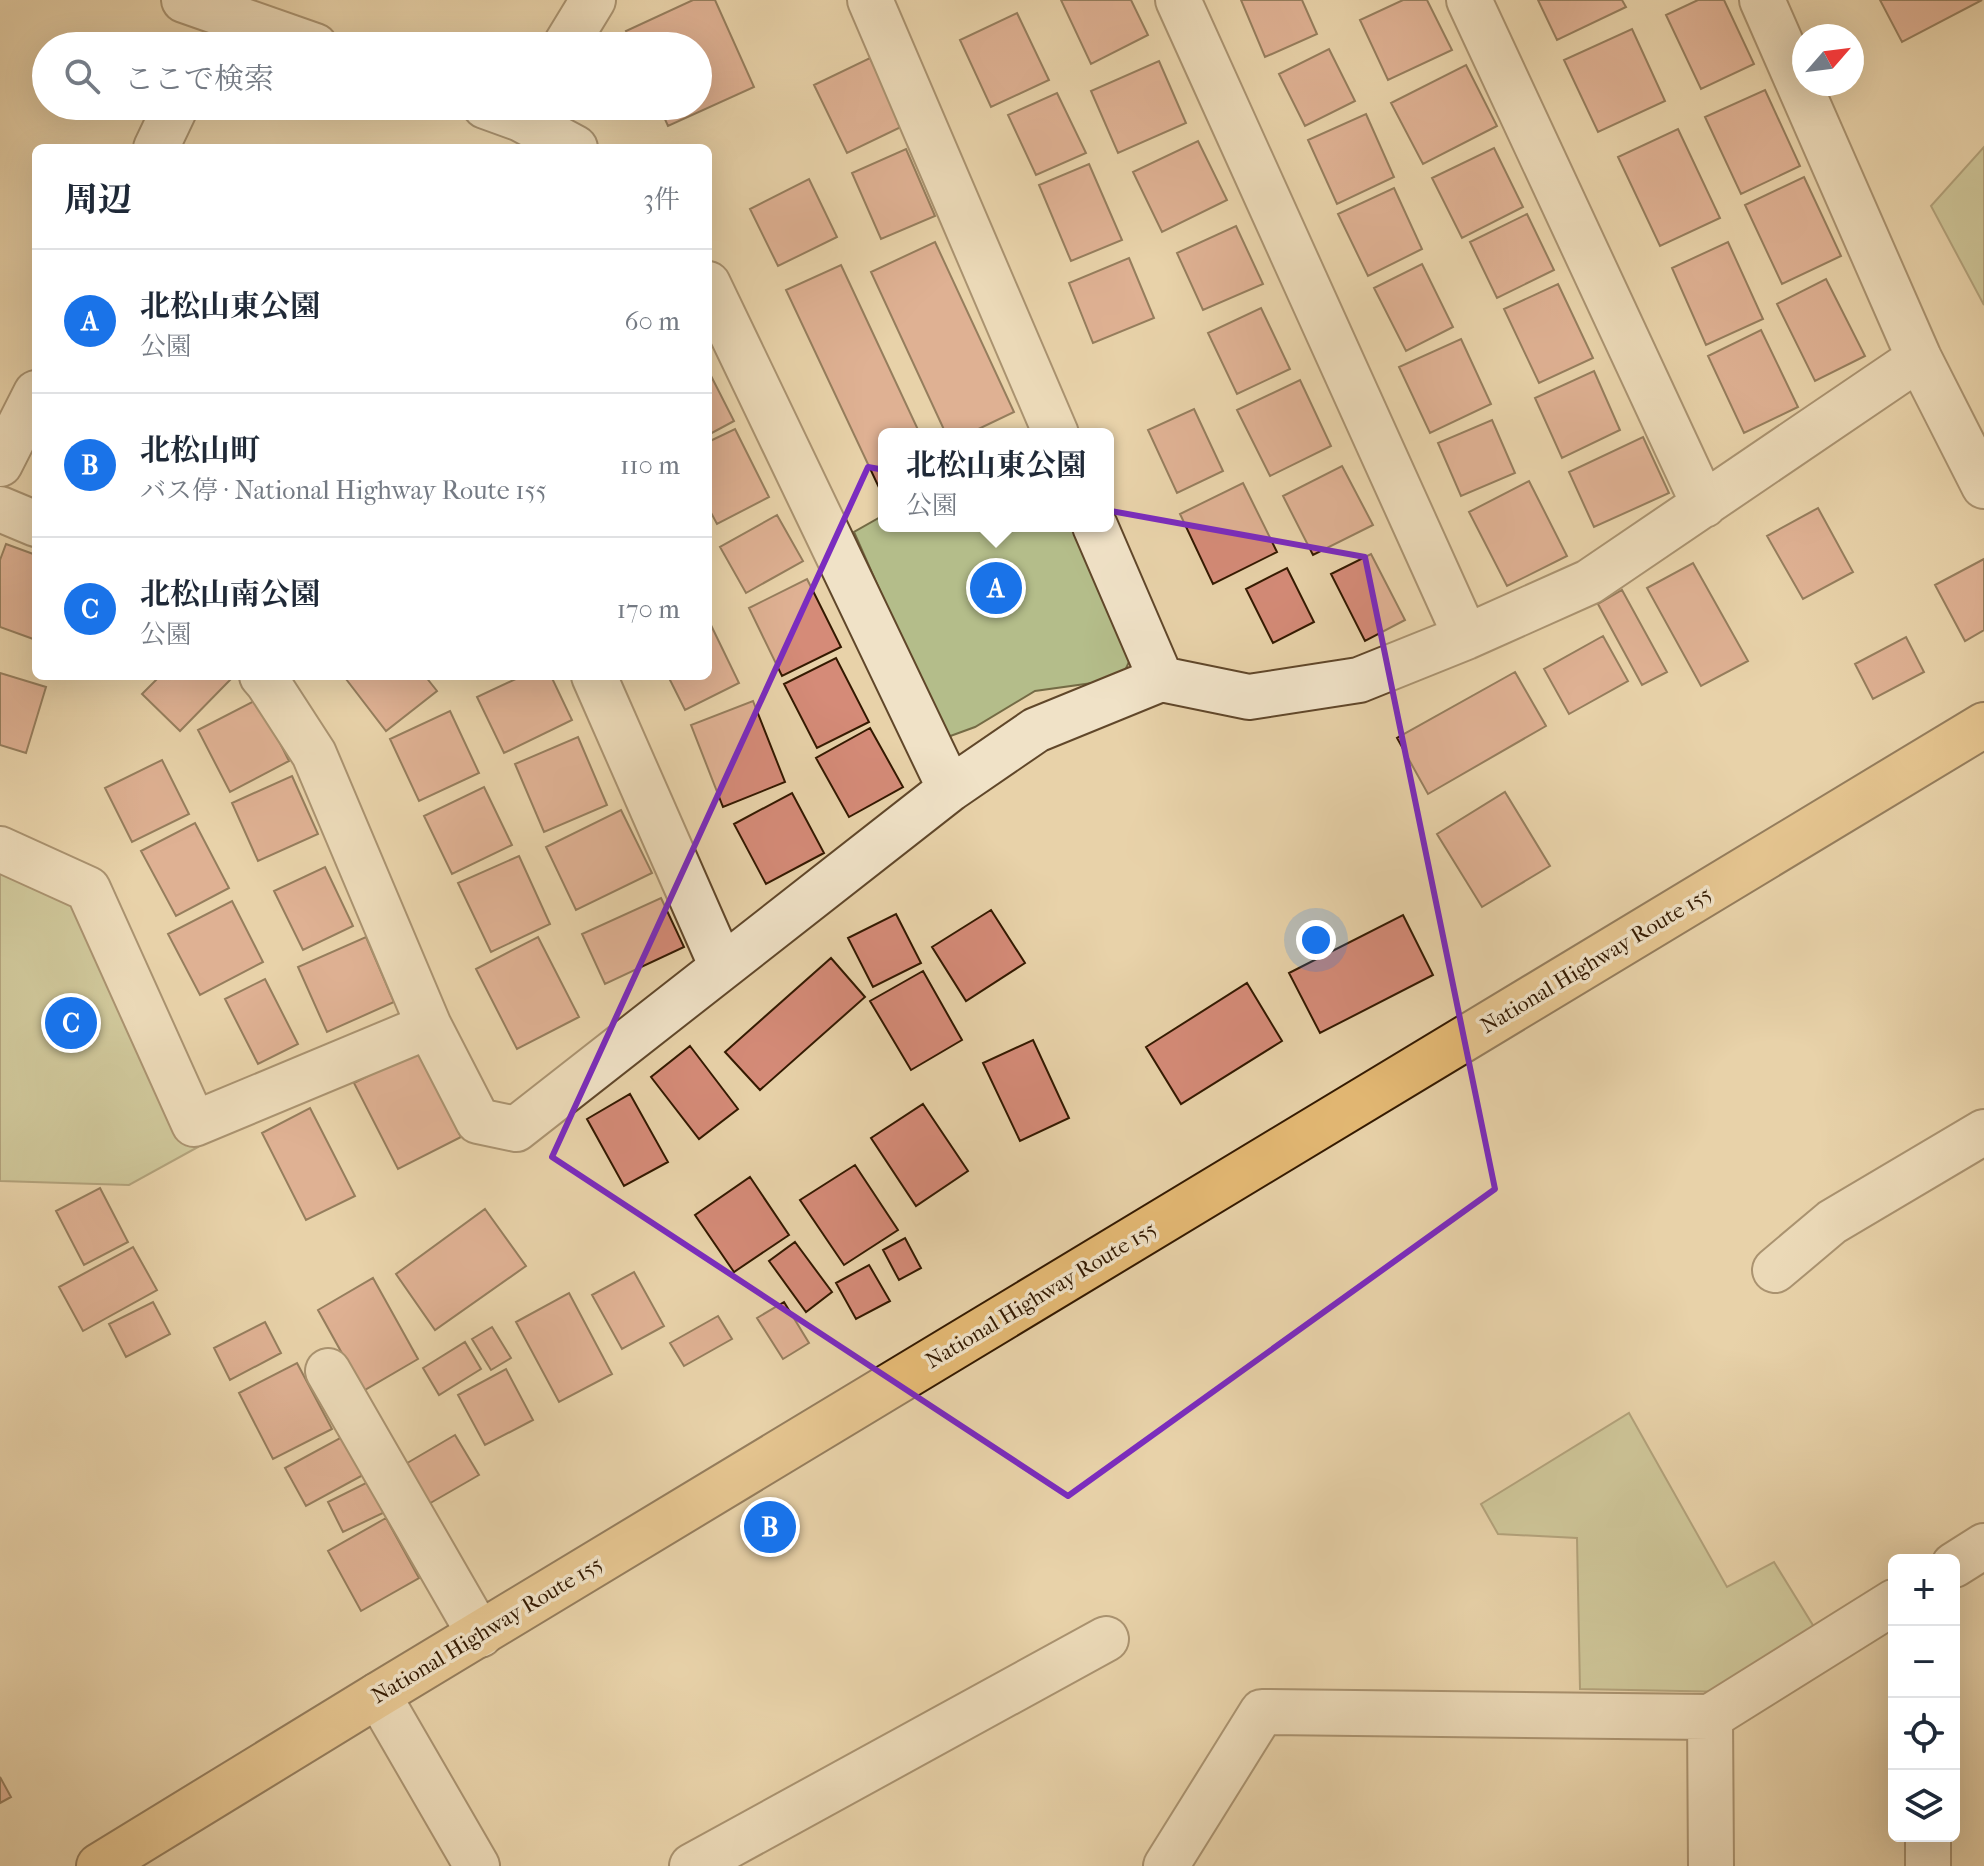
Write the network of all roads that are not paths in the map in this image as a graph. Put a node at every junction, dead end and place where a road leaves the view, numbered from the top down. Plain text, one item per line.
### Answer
1 (593, 0) edge
2 (870, 0) edge
3 (1178, 0) edge
4 (1469, 0) edge
5 (1762, 0) edge
6 (208, 15) edge
7 (267, 32) edge
8 (574, 32) edge
9 (169, 120) edge
10 (528, 120) edge
11 (158, 144) edge
12 (568, 144) edge
13 (712, 292) edge
14 (1919, 358) junction
15 (32, 401) edge
16 (1053, 428) edge
17 (0, 464) edge
18 (1984, 486) edge
19 (1704, 505) junction
20 (0, 509) edge
21 (32, 522) edge
22 (1098, 532) edge
23 (1466, 637) junction
24 (1161, 679) junction
25 (265, 680) edge
26 (596, 680) edge
27 (1984, 725) edge
28 (950, 789) junction
29 (0, 849) edge
30 (722, 967) junction
31 (429, 1026) junction
32 (1984, 1132) edge
33 (1775, 1270) dead end
34 (328, 1371) dead end
35 (1984, 1546) edge
36 (1960, 1561) edge
37 (1888, 1606) edge
38 (480, 1635) junction
39 (1106, 1639) dead end
40 (378, 1695) junction
41 (1710, 1717) junction
42 (1928, 1842) edge
43 (99, 1866) edge
44 (477, 1866) edge
45 (692, 1866) edge
46 (1166, 1866) edge
47 (1711, 1866) edge
48 (1928, 1866) edge

1 - 8 street
2 - 16 street
3 - 23 street
4 - 19 street
5 - 14 street
6 - 7 street
9 - 11 street
10 - 12 street
13 - 28 street
14 - 18 street
14 - 19 street
15 - 17 street
19 - 23 street
20 - 21 street
22 - 24 street
23 - 24 street
24 - 28 street
25 - 31 street
26 - 30 street
27 - 38 highway, National Highway Route 155
28 - 30 street
29 - 31 street
30 - 31 street
32 - 33 street
34 - 38 street
35 - 36 street
37 - 41 street
38 - 40 highway, National Highway Route 155
39 - 45 street
40 - 43 highway, National Highway Route 155
40 - 44 street
41 - 46 street
41 - 47 street
42 - 48 street

